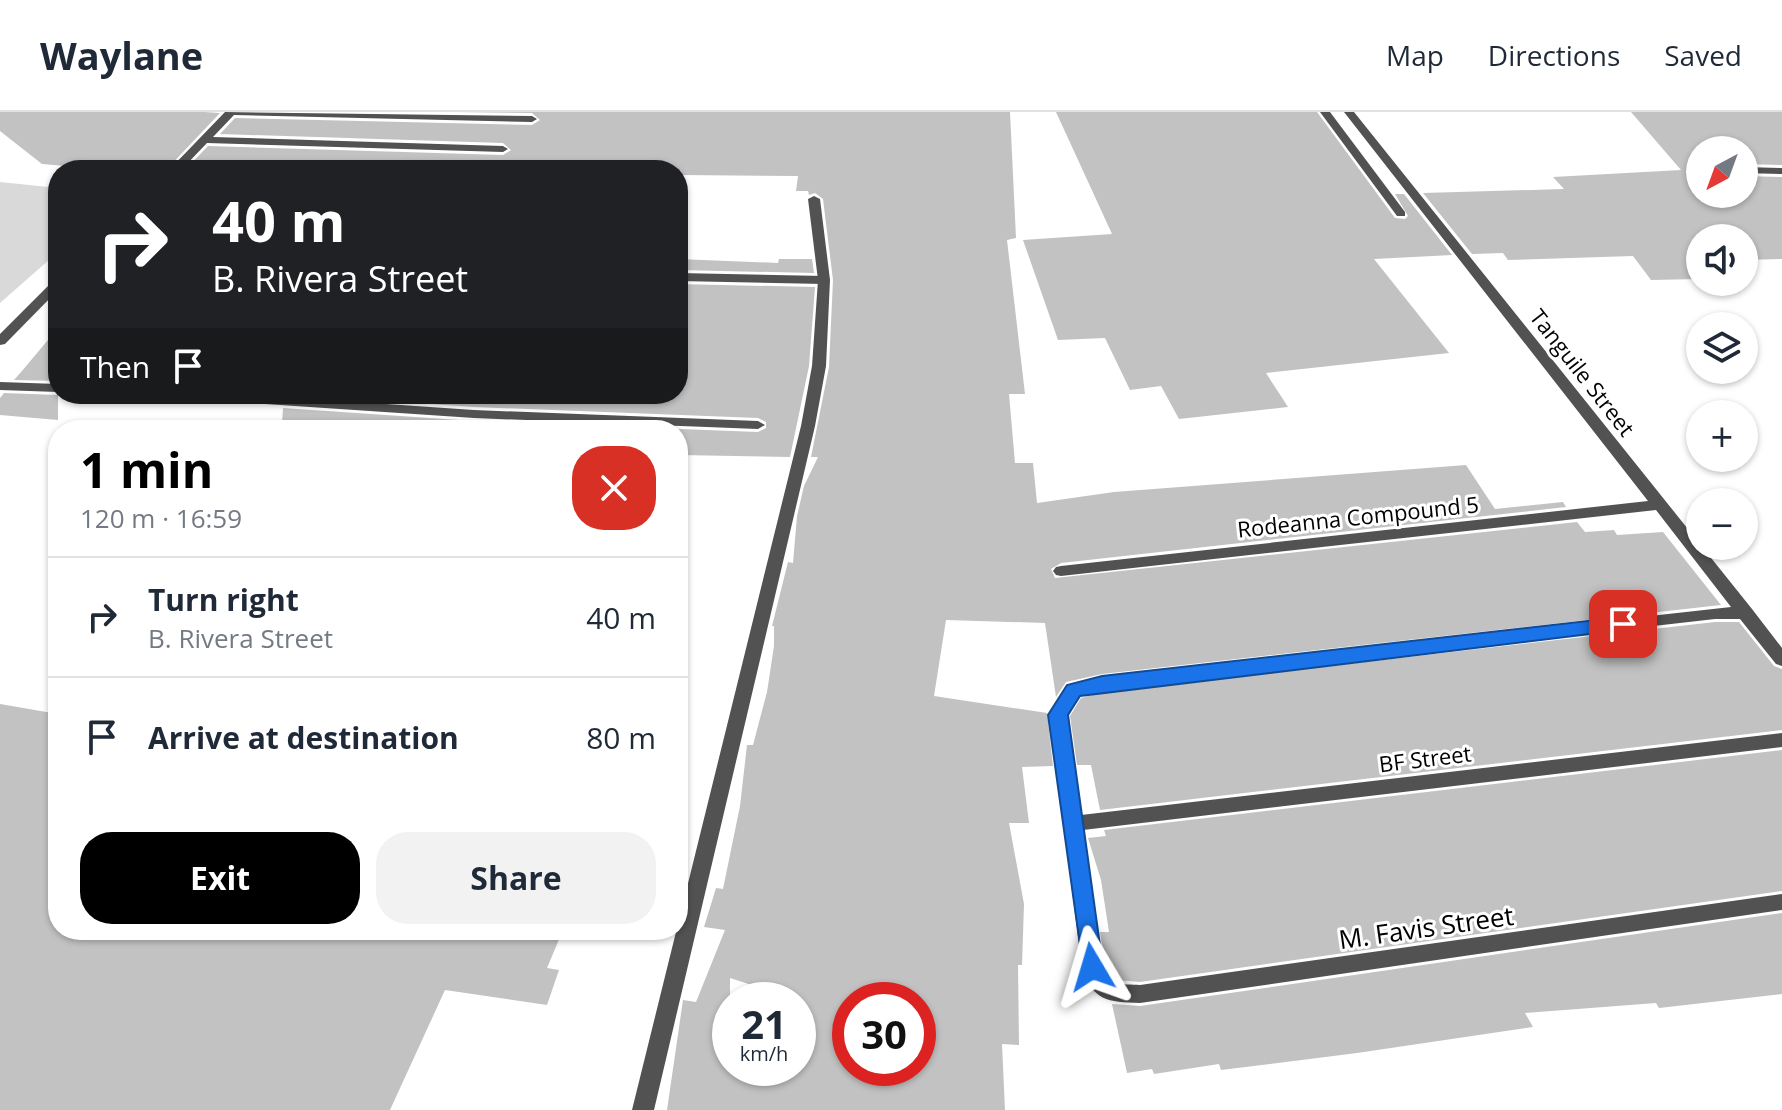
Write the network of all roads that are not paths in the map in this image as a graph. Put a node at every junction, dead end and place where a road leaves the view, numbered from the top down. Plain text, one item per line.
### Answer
1 (231, 112) edge
2 (1325, 112) edge
3 (1349, 112) edge
4 (532, 119) dead end
5 (207, 140) junction
6 (503, 149) dead end
7 (186, 160) edge
8 (1758, 170) edge
9 (1782, 171) edge
10 (814, 199) dead end
11 (1401, 214) dead end
12 (688, 277) edge
13 (824, 280) junction
14 (48, 293) edge
15 (0, 341) edge
16 (0, 386) edge
17 (48, 388) edge
18 (326, 404) edge
19 (629, 420) edge
20 (688, 422) edge
21 (758, 425) dead end
22 (1659, 505) junction
23 (1061, 571) dead end
24 (1746, 613) junction
25 (1782, 660) edge
26 (1782, 740) edge
27 (1074, 823) junction
28 (1782, 902) edge
29 (688, 923) edge
30 (684, 940) edge
31 (643, 1110) edge

1 - 4 street
1 - 5 street
2 - 11 street
3 - 22 street, Tanguile Street
5 - 6 street
5 - 7 street
8 - 9 street
10 - 13 street
12 - 13 street
13 - 29 street
14 - 15 street
16 - 17 street
18 - 19 street
20 - 21 street
22 - 23 street, Rodeanna Compound 5
22 - 24 street, Tanguile Street
24 - 25 street, Tanguile Street
24 - 27 street
26 - 27 street, BF Street
27 - 28 street, M. Favis Street
30 - 31 street

